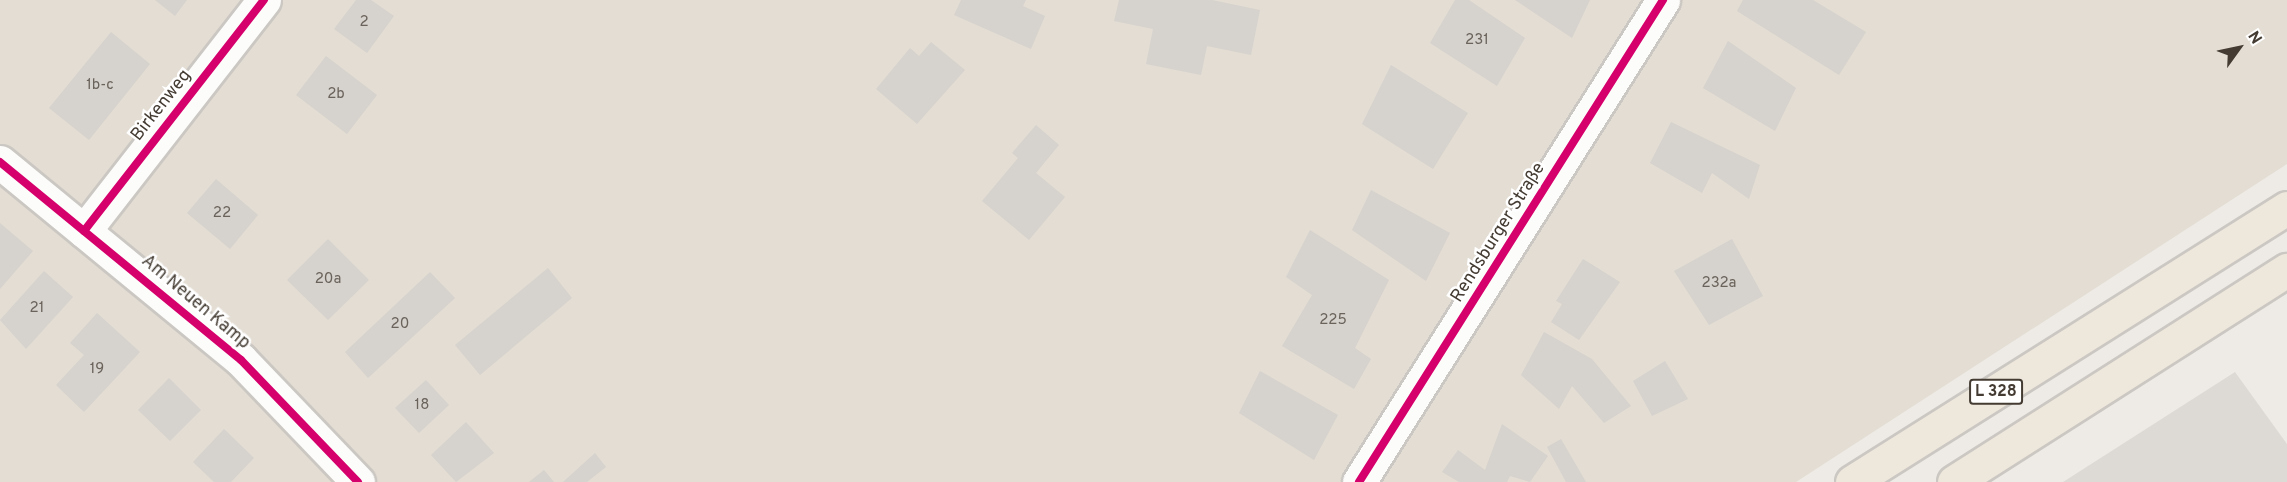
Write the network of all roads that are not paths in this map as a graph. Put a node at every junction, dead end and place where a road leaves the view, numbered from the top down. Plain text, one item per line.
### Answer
1 (264, 0) edge
2 (1663, 0) edge
3 (0, 162) edge
4 (2287, 208) edge
5 (84, 231) junction
6 (2287, 270) edge
7 (358, 482) edge
8 (1359, 482) edge
9 (1852, 482) edge
10 (1954, 482) edge

1 - 5 street, Birkenweg
2 - 8 street, Rendsburger Straße
3 - 5 street, Am Neuen Kamp
4 - 9 highway, L 328
5 - 7 street, Am Neuen Kamp
6 - 10 highway, L 328

